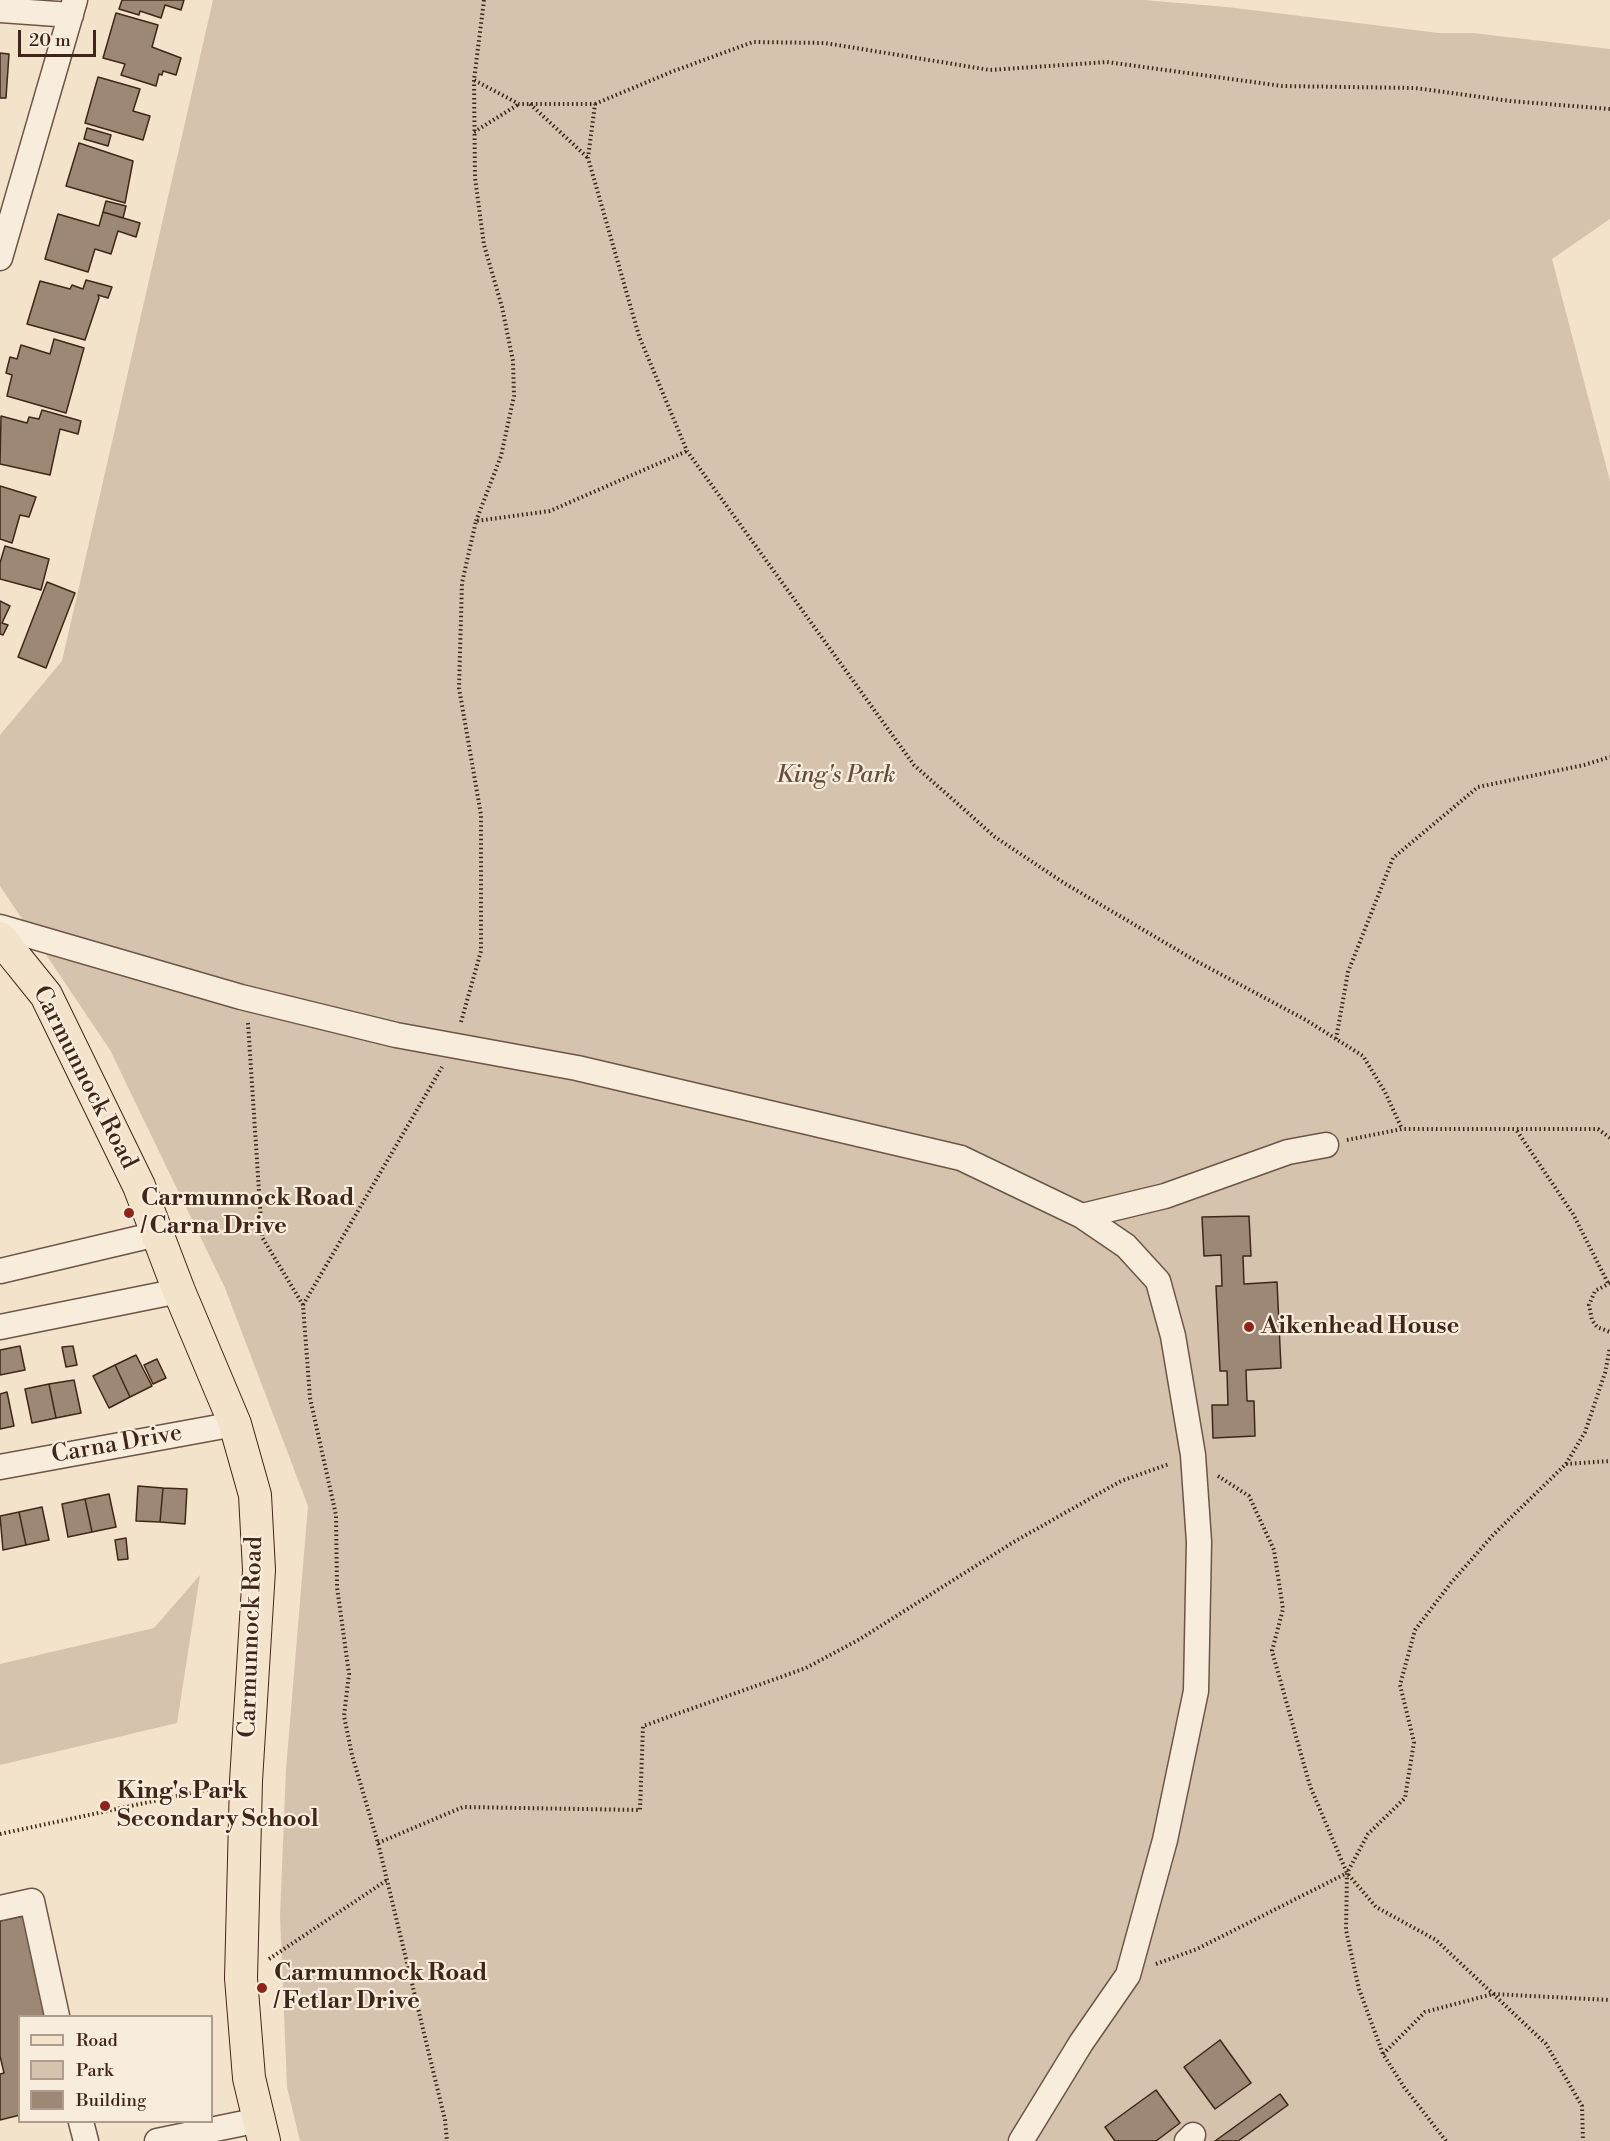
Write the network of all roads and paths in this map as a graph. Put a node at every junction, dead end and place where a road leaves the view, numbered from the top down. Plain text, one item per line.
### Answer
1 (484, 0) edge
2 (73, 8) edge
3 (0, 10) edge
4 (474, 80) junction
5 (519, 104) junction
6 (530, 104) junction
7 (595, 104) junction
8 (1610, 110) edge
9 (474, 132) junction
10 (588, 158) junction
11 (0, 258) edge
12 (687, 451) junction
13 (476, 521) junction
14 (1610, 757) edge
15 (0, 927) edge
16 (0, 938) edge
17 (246, 998) junction
18 (1336, 1039) junction
19 (454, 1046) junction
20 (1402, 1129) junction
21 (1516, 1130) junction
22 (1610, 1138) edge
23 (1326, 1145) joint
24 (1082, 1216) junction
25 (157, 1234) junction
26 (0, 1271) edge
27 (1609, 1283) edge
28 (179, 1291) junction
29 (303, 1305) junction
30 (0, 1327) edge
31 (1610, 1332) edge
32 (1610, 1347) edge
33 (235, 1424) junction
34 (1193, 1455) junction
35 (1610, 1461) edge
36 (1566, 1464) junction
37 (0, 1467) edge
38 (246, 1781) junction
39 (0, 1834) edge
40 (378, 1844) junction
41 (1347, 1873) junction
42 (387, 1880) junction
43 (0, 1908) edge
44 (1128, 1975) junction
45 (241, 1978) junction
46 (1493, 1994) junction
47 (1610, 2000) edge
48 (57, 2015) edge
49 (1383, 2054) junction
50 (82, 2123) edge
51 (261, 2131) edge
52 (188, 2138) edge
53 (86, 2141) edge
54 (157, 2141) edge
55 (447, 2141) edge
56 (1021, 2141) edge
57 (1446, 2141) edge
58 (1583, 2141) edge

1 - 4 path
2 - 3 street
2 - 11 street
4 - 5 path
4 - 9 path
5 - 6 path
5 - 9 path
6 - 7 path
6 - 10 path
7 - 8 path
7 - 10 path
9 - 13 path
10 - 12 path
12 - 13 path
12 - 18 path
13 - 19 path
14 - 18 path
15 - 17 street
16 - 25 main road, Carmunnock Road
17 - 19 street
17 - 29 path
18 - 20 path
19 - 24 street
19 - 29 path
20 - 21 path
20 - 23 path
21 - 22 path
21 - 27 path
23 - 24 street
24 - 34 street
25 - 26 street
25 - 28 main road, Carmunnock Road
27 - 31 path
28 - 30 street
28 - 33 main road, Carmunnock Road
29 - 40 path
32 - 36 path
33 - 37 street, Carna Drive
33 - 38 main road, Carmunnock Road
34 - 40 path
34 - 41 path
34 - 44 street
35 - 36 path
36 - 41 path
38 - 39 path
38 - 45 main road, Carmunnock Road
40 - 42 path
41 - 44 path
41 - 46 path
41 - 49 path
42 - 45 path
42 - 55 path
43 - 48 street
44 - 56 street
45 - 51 main road, Carmunnock Road
46 - 47 path
46 - 49 path
46 - 58 path
49 - 57 path
50 - 53 street
51 - 52 street
52 - 54 street

